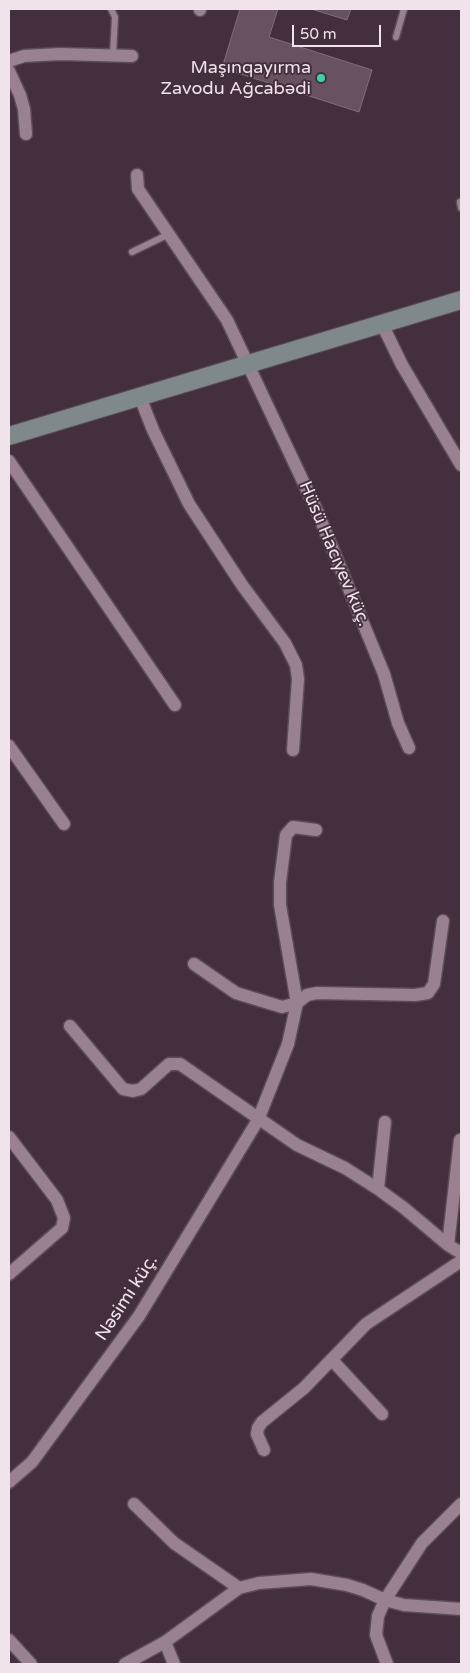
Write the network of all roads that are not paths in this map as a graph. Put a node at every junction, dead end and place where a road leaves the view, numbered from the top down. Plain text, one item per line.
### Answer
1 (111, 9) edge
2 (404, 9) edge
3 (396, 37) dead end
4 (113, 55) junction
5 (132, 56) dead end
6 (9, 61) edge
7 (9, 72) edge
8 (26, 134) dead end
9 (137, 175) dead end
10 (169, 234) junction
11 (132, 252) dead end
12 (461, 300) edge
13 (382, 324) junction
14 (248, 365) junction
15 (140, 397) junction
16 (9, 436) edge
17 (9, 461) edge
18 (461, 465) edge
19 (175, 705) dead end
20 (9, 746) edge
21 (409, 748) dead end
22 (293, 750) dead end
23 (64, 824) dead end
24 (316, 830) dead end
25 (443, 921) dead end
26 (194, 964) dead end
27 (297, 1003) junction
28 (70, 1026) dead end
29 (258, 1120) junction
30 (385, 1122) dead end
31 (460, 1140) dead end
32 (10, 1143) edge
33 (378, 1189) junction
34 (448, 1245) junction
35 (461, 1253) edge
36 (461, 1261) edge
37 (9, 1274) edge
38 (332, 1360) junction
39 (382, 1414) dead end
40 (264, 1450) dead end
41 (9, 1482) edge
42 (134, 1504) dead end
43 (461, 1504) edge
44 (239, 1588) junction
45 (385, 1600) junction
46 (461, 1609) edge
47 (9, 1640) edge
48 (165, 1642) junction
49 (31, 1664) edge
50 (126, 1664) edge
51 (174, 1664) edge
52 (387, 1664) edge

1 - 4 lane
2 - 3 lane
4 - 5 street
4 - 6 street
7 - 8 street
9 - 10 street, Hüsü Hacıyev küç.
10 - 11 lane
10 - 14 street, Hüsü Hacıyev küç.
12 - 13 main road
13 - 14 main road
13 - 18 street
14 - 15 main road
14 - 21 street, Hüsü Hacıyev küç.
15 - 16 main road
15 - 22 street
17 - 19 street
20 - 23 street
24 - 27 street, Nəsimi küç.
25 - 27 street
26 - 27 street
27 - 29 street, Nəsimi küç.
28 - 29 street
29 - 33 street
29 - 41 street, Nəsimi küç.
30 - 33 street
31 - 34 street
32 - 37 street
33 - 34 street
34 - 35 street
36 - 38 street
38 - 39 street
38 - 40 street
42 - 44 street
43 - 45 street
44 - 45 street
44 - 48 street
45 - 46 street
45 - 52 street
47 - 49 street
48 - 50 street
48 - 51 street

